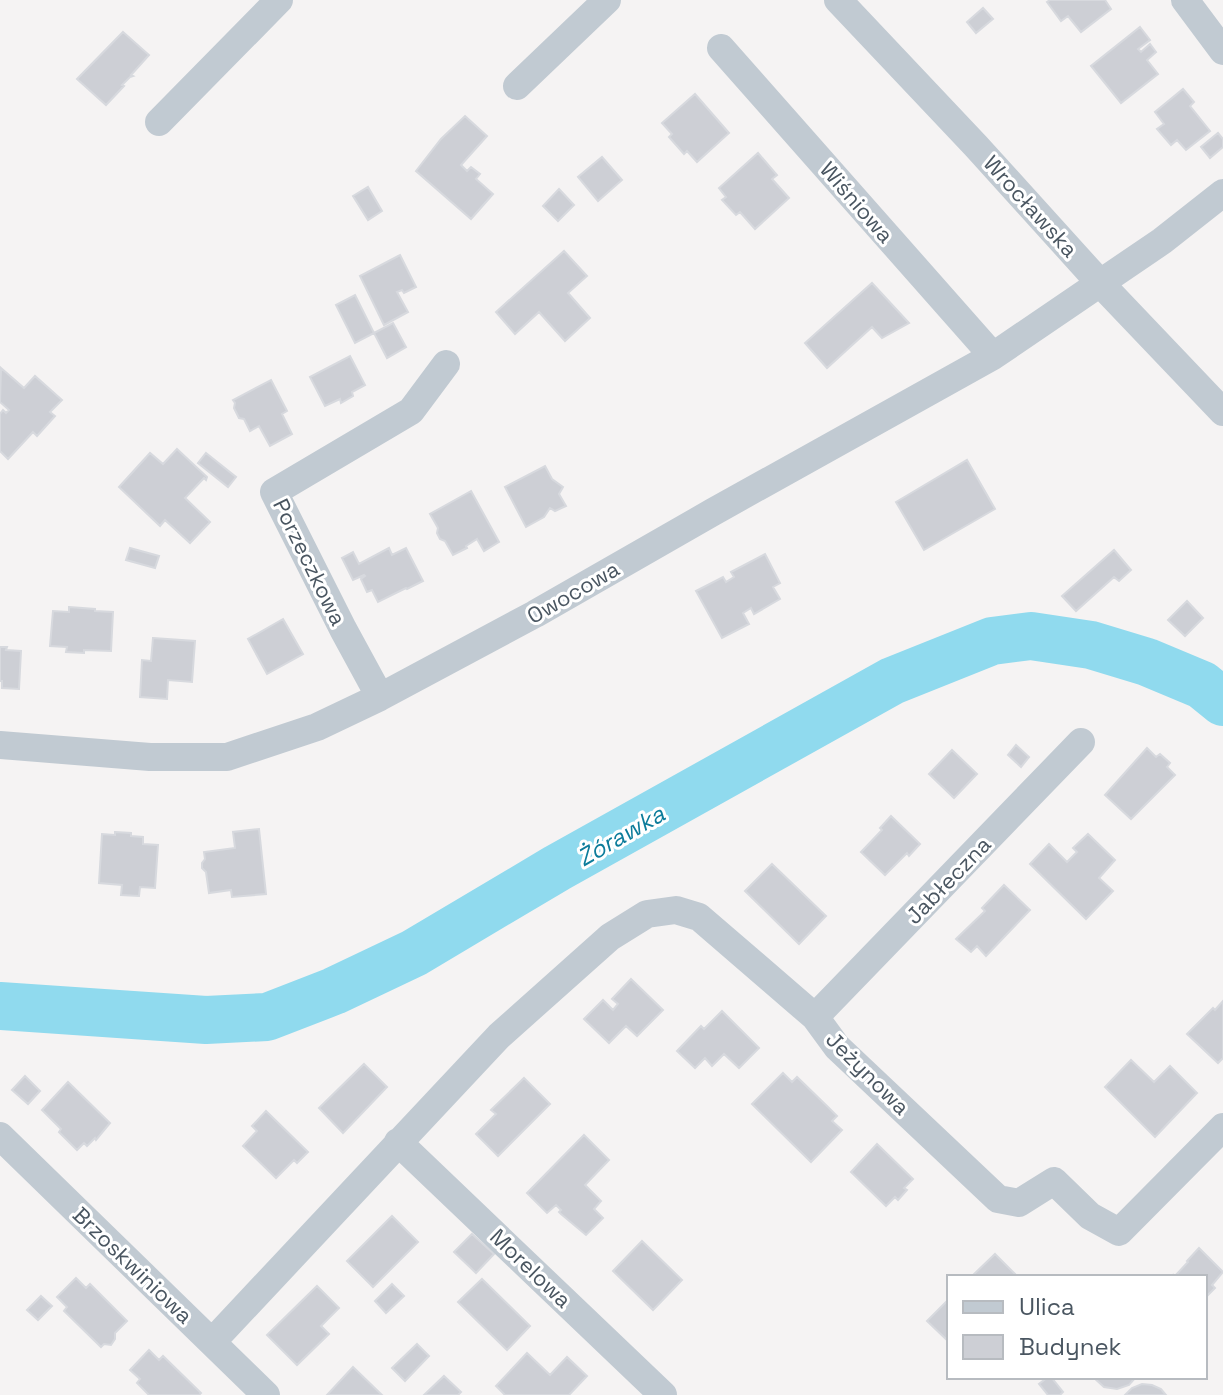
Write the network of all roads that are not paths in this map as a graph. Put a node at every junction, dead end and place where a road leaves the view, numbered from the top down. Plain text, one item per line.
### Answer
1 (279, 0) edge
2 (607, 0) edge
3 (838, 0) edge
4 (1185, 0) edge
5 (721, 48) dead end
6 (1223, 51) edge
7 (517, 86) dead end
8 (159, 122) dead end
9 (1223, 193) edge
10 (1100, 283) junction
11 (993, 356) junction
12 (446, 364) dead end
13 (1223, 412) edge
14 (380, 697) junction
15 (1081, 742) dead end
16 (0, 745) edge
17 (815, 1017) junction
18 (1223, 1127) edge
19 (0, 1136) edge
20 (398, 1142) junction
21 (212, 1342) junction
22 (266, 1395) edge
23 (663, 1395) edge

1 - 8 street
2 - 7 street
3 - 10 street, Wrocławska
4 - 6 street
5 - 11 street, Wiśniowa
9 - 10 street, Owocowa
10 - 11 street, Owocowa
10 - 13 street, Wrocławska
11 - 14 street, Owocowa
12 - 14 street, Porzeczkowa
14 - 16 street, Owocowa
15 - 17 street, Jabłeczna
17 - 18 street, Jeżynowa
17 - 20 street, Jeżynowa
19 - 21 street, Brzoskwiniowa
20 - 21 street
20 - 23 street, Morelowa
21 - 22 street, Brzoskwiniowa

